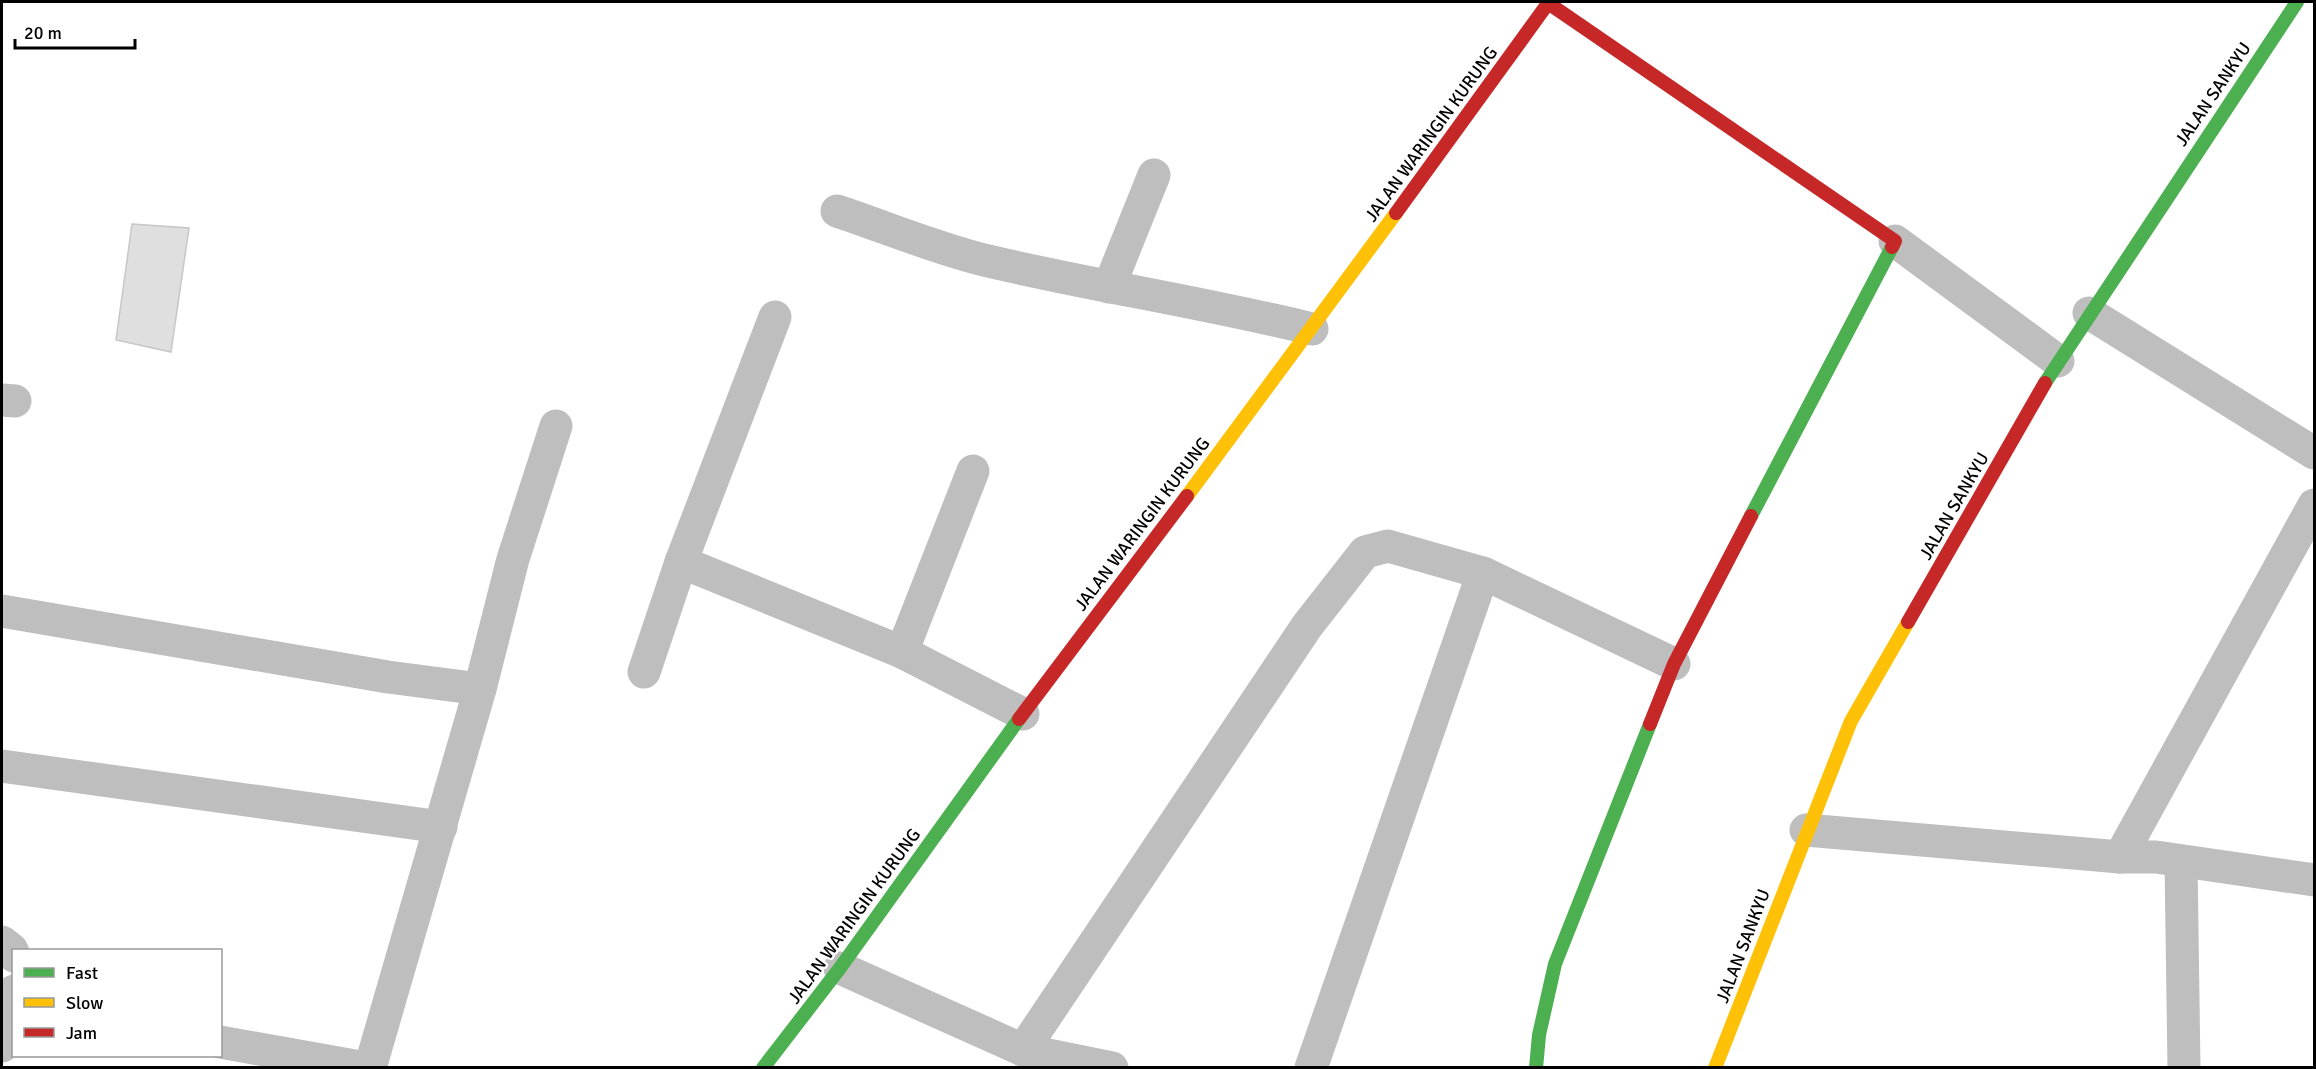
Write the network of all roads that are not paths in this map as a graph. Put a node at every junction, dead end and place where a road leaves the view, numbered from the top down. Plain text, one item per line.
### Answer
1 (1549, 2) edge
2 (2297, 2) edge
3 (1154, 175) dead end
4 (837, 211) dead end
5 (1895, 241) junction
6 (1109, 287) junction
7 (2089, 313) junction
8 (775, 317) dead end
9 (1312, 328) junction
10 (2058, 361) junction
11 (556, 426) dead end
12 (2314, 453) edge
13 (973, 471) dead end
14 (2314, 505) edge
15 (681, 562) junction
16 (1483, 573) junction
17 (2, 610) edge
18 (902, 652) junction
19 (1674, 664) junction
20 (644, 672) dead end
21 (480, 689) junction
22 (1023, 714) junction
23 (2, 766) edge
24 (441, 827) junction
25 (1806, 830) junction
26 (2120, 857) junction
27 (2181, 861) junction
28 (2314, 880) edge
29 (840, 968) junction
30 (12, 1000) edge
31 (222, 1042) edge
32 (2, 1046) edge
33 (1023, 1050) junction
34 (1092, 1065) edge
35 (368, 1068) edge
36 (763, 1068) edge
37 (1311, 1068) edge
38 (1536, 1068) edge
39 (1716, 1068) edge
40 (2184, 1068) edge

1 - 5 street
1 - 9 street, JALAN WARINGIN KURUNG
2 - 7 street, JALAN SANKYU
3 - 6 street
4 - 6 street
5 - 10 street
5 - 19 street
6 - 9 street
7 - 10 street, JALAN SANKYU
7 - 12 street
8 - 15 street
9 - 22 street, JALAN WARINGIN KURUNG
10 - 25 street, JALAN SANKYU
11 - 21 street
13 - 18 street
14 - 26 street
15 - 18 street
15 - 20 street
16 - 19 street
16 - 33 street
16 - 37 street
17 - 21 street
18 - 22 street
19 - 38 street
21 - 24 street
22 - 29 street, JALAN WARINGIN KURUNG
23 - 24 street
24 - 35 street
25 - 26 street
25 - 39 street, JALAN SANKYU
26 - 27 street
27 - 28 street
27 - 40 street
29 - 33 street
29 - 36 street, JALAN WARINGIN KURUNG
30 - 32 street
31 - 35 street
33 - 34 street

